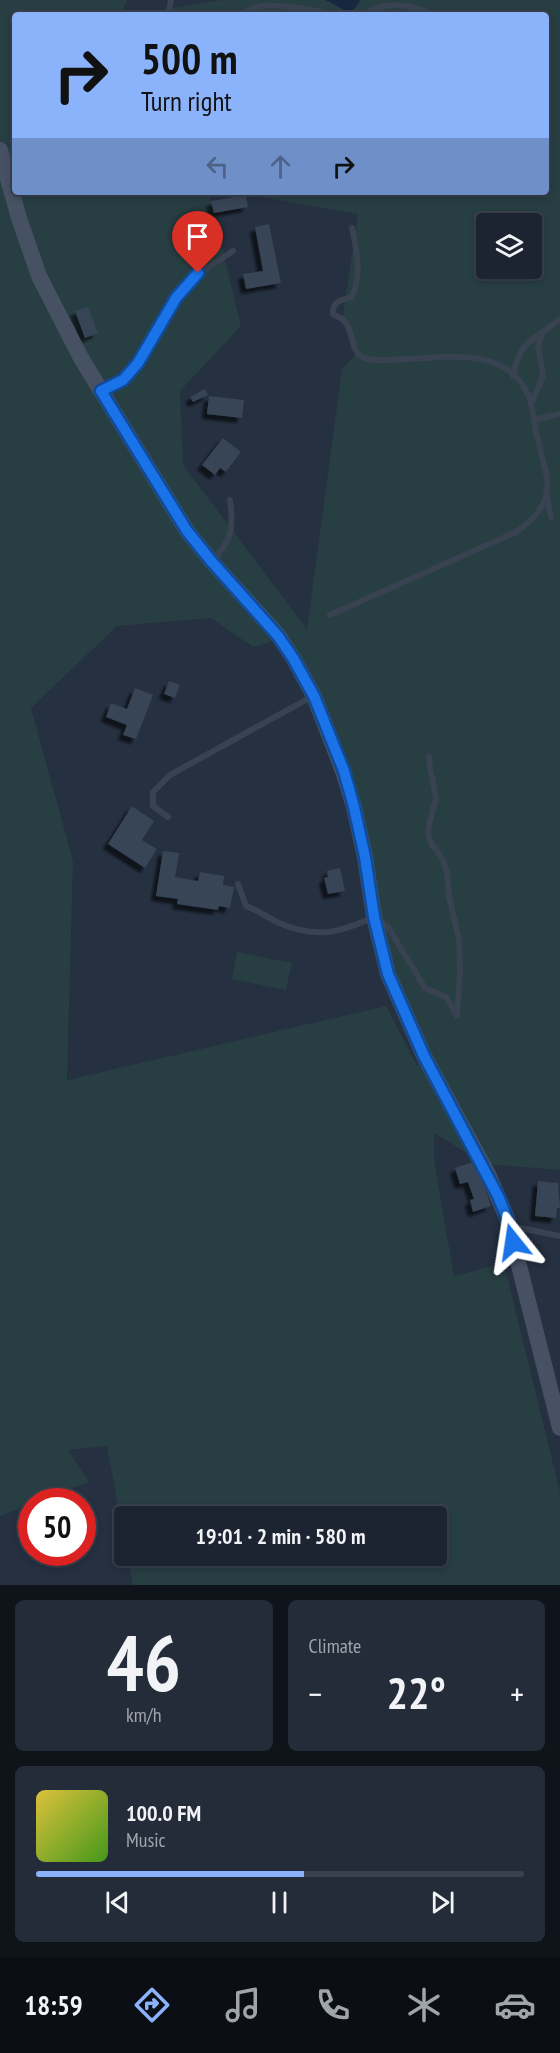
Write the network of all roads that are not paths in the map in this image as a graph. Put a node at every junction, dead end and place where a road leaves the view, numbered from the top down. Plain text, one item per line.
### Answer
1 (247, 12) edge
2 (324, 12) edge
3 (368, 12) edge
4 (424, 12) edge
5 (0, 150) edge
6 (12, 193) edge
7 (13, 195) edge
8 (352, 228) dead end
9 (233, 251) dead end
10 (560, 319) edge
11 (542, 333) junction
12 (513, 376) junction
13 (101, 391) junction
14 (531, 404) junction
15 (560, 414) edge
16 (534, 420) junction
17 (547, 497) junction
18 (230, 500) dead end
19 (551, 518) dead end
20 (212, 562) junction
21 (330, 615) dead end
22 (314, 696) junction
23 (429, 757) dead end
24 (168, 817) dead end
25 (238, 884) dead end
26 (374, 917) junction
27 (509, 1226) junction
28 (560, 1236) edge
29 (560, 1428) edge

1 - 2 lane
3 - 4 lane
5 - 6 main road
7 - 13 main road
8 - 12 lane
9 - 13 lane
10 - 11 lane
11 - 12 lane
11 - 14 lane
12 - 14 lane
13 - 20 main road
14 - 16 lane
15 - 16 lane
16 - 17 lane
17 - 19 lane
17 - 21 lane
18 - 20 lane
20 - 22 main road
22 - 24 lane
22 - 26 main road
23 - 26 lane
25 - 26 lane
26 - 27 main road
27 - 28 lane
27 - 29 main road

